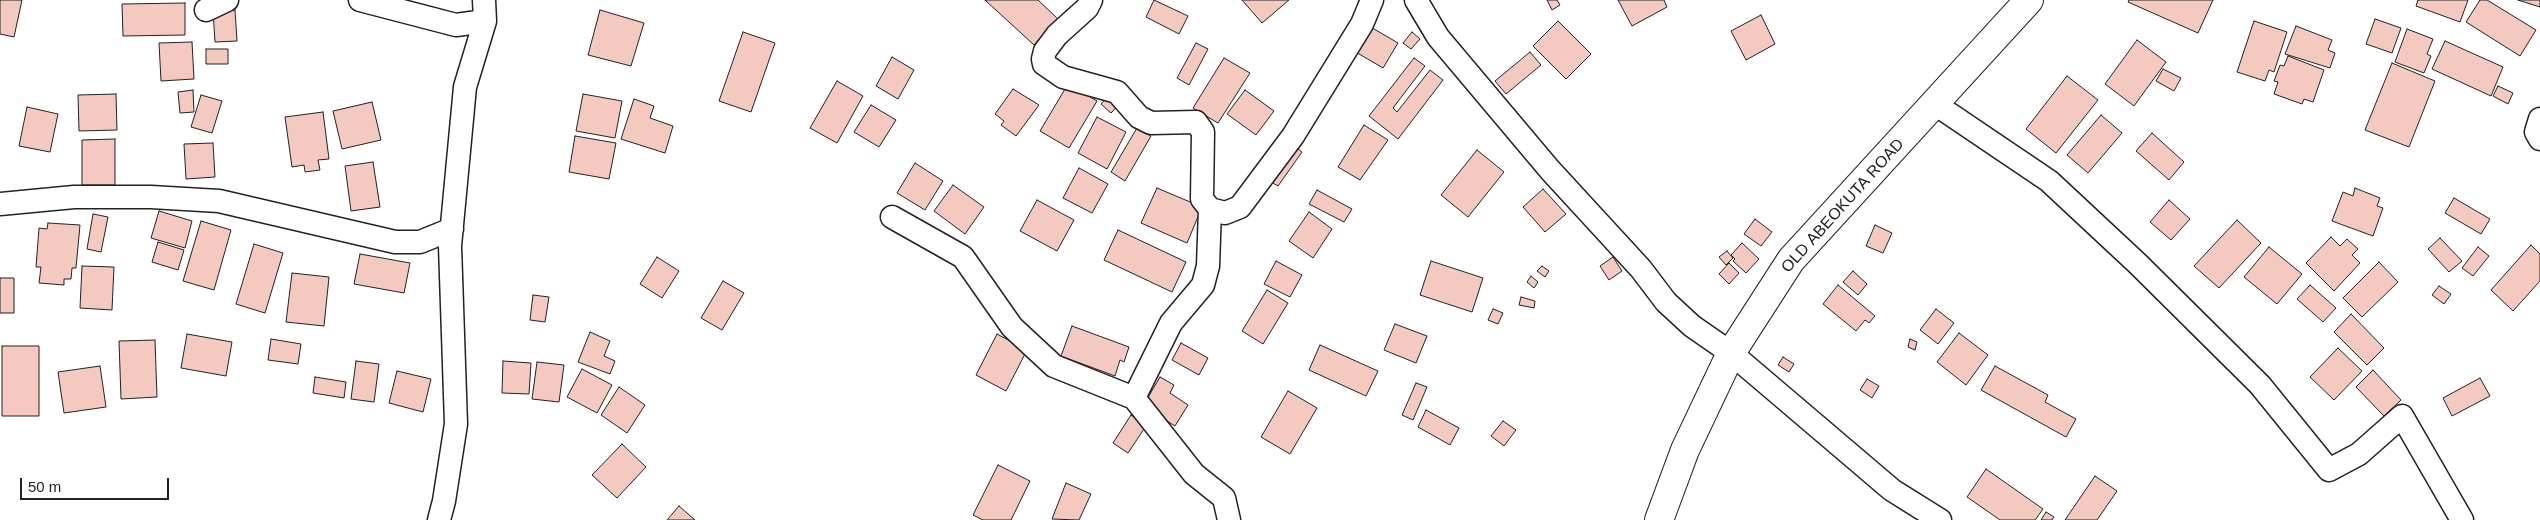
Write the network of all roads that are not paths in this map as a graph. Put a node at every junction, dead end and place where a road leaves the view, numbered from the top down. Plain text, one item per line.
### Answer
1 (227, 0) edge
2 (360, 0) edge
3 (1091, 0) edge
4 (1372, 0) edge
5 (2029, 0) edge
6 (1414, 1) edge
7 (206, 10) dead end
8 (485, 11) edge
9 (1935, 104) junction
10 (2540, 119) edge
11 (2540, 139) edge
12 (0, 204) edge
13 (1210, 209) junction
14 (892, 217) dead end
15 (452, 229) junction
16 (1731, 353) junction
17 (1134, 398) junction
18 (439, 520) edge
19 (1229, 520) edge
20 (1659, 520) edge
21 (1940, 520) edge
22 (2462, 520) edge

1 - 7 street
2 - 8 street
3 - 13 street
4 - 13 street
5 - 9 highway, OLD ABEOKUTA ROAD
6 - 16 street
8 - 15 street
9 - 16 highway, OLD ABEOKUTA ROAD
9 - 22 street
10 - 11 street
12 - 15 street
13 - 17 street
14 - 17 street
15 - 18 street
16 - 20 highway, OLD ABEOKUTA ROAD
16 - 21 street
17 - 19 street

